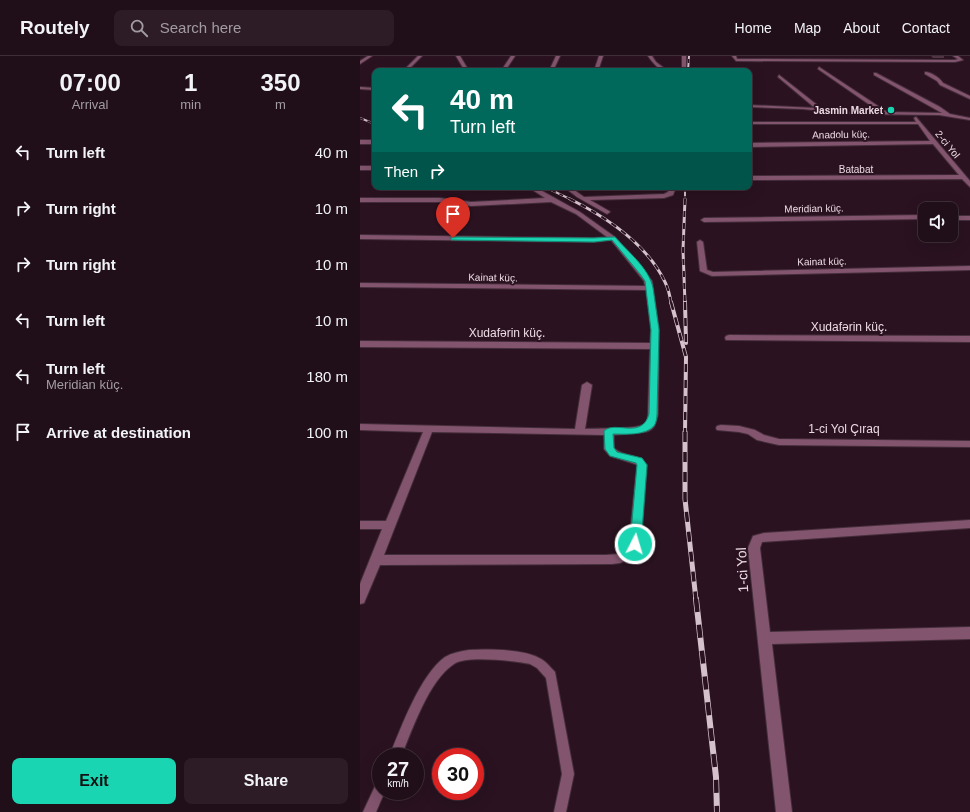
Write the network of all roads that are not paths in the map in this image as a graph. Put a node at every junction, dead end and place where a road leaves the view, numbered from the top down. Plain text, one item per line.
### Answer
1 (370, 56) edge
2 (420, 56) edge
3 (458, 56) edge
4 (513, 56) edge
5 (558, 56) edge
6 (601, 56) edge
7 (650, 56) edge
8 (684, 56) edge
9 (734, 56) edge
10 (955, 56) edge
11 (360, 63) edge
12 (408, 68) edge
13 (465, 68) edge
14 (505, 68) edge
15 (552, 68) edge
16 (597, 68) edge
17 (661, 68) edge
18 (684, 68) edge
19 (819, 68) dead end
20 (926, 73) dead end
21 (875, 74) dead end
22 (779, 76) dead end
23 (360, 88) edge
24 (372, 89) edge
25 (970, 98) edge
26 (752, 102) edge
27 (755, 106) joint
28 (819, 109) junction
29 (885, 113) junction
30 (915, 114) junction
31 (948, 115) junction
32 (970, 119) edge
33 (752, 123) edge
34 (920, 123) junction
35 (360, 142) edge
36 (372, 142) edge
37 (934, 142) junction
38 (752, 145) edge
39 (360, 168) edge
40 (372, 168) edge
41 (963, 177) junction
42 (752, 178) edge
43 (970, 185) edge
44 (536, 190) edge
45 (568, 190) edge
46 (672, 190) edge
47 (586, 198) junction
48 (360, 200) edge
49 (552, 200) junction
50 (607, 212) dead end
51 (918, 218) edge
52 (958, 218) edge
53 (970, 218) edge
54 (704, 220) dead end
55 (360, 238) edge
56 (613, 238) junction
57 (700, 242) dead end
58 (970, 268) edge
59 (360, 284) edge
60 (650, 288) junction
61 (728, 338) dead end
62 (970, 339) edge
63 (360, 344) edge
64 (655, 346) junction
65 (587, 386) dead end
66 (360, 427) edge
67 (429, 428) junction
68 (721, 428) dead end
69 (609, 431) junction
70 (579, 432) junction
71 (970, 444) edge
72 (970, 524) edge
73 (360, 525) edge
74 (390, 526) junction
75 (376, 560) junction
76 (365, 576) edge
77 (360, 599) edge
78 (970, 633) edge
79 (764, 638) junction
80 (399, 748) edge
81 (375, 800) edge
82 (369, 812) edge
83 (560, 812) edge
84 (784, 812) edge

1 - 11 street
2 - 12 street
3 - 13 street
4 - 14 street
5 - 15 street
6 - 16 street
7 - 17 street
8 - 18 street
9 - 10 street
19 - 29 street
20 - 25 street
21 - 31 street
22 - 28 street
23 - 24 street
26 - 27 street
27 - 28 street
28 - 29 street
29 - 30 street
30 - 31 street
30 - 34 street, 2-ci Yol
31 - 32 street
33 - 34 street
34 - 37 street, 2-ci Yol
35 - 36 street
37 - 38 street, Anadolu küç.
37 - 41 street, 2-ci Yol
39 - 40 street
41 - 42 street, Batabat
41 - 43 street, 2-ci Yol
44 - 49 street
45 - 47 street
46 - 47 street
47 - 50 street
48 - 49 street
49 - 56 street
51 - 54 street, Meridian küç.
52 - 53 street
55 - 56 street
56 - 60 street
57 - 58 street, Kainat küç.
59 - 60 street, Kainat küç.
60 - 64 street
61 - 62 street, Xudafərin küç.
63 - 64 street, Xudafərin küç.
64 - 69 street
65 - 70 street
66 - 67 street
67 - 70 street
67 - 74 street
68 - 71 street, 1-ci Yol Çıraq
69 - 70 street
69 - 75 street
72 - 79 street, 1-ci Yol
73 - 74 street
74 - 75 street
75 - 76 street
76 - 77 street
78 - 79 street
79 - 84 street, 1-ci Yol
80 - 83 lane
81 - 82 lane

